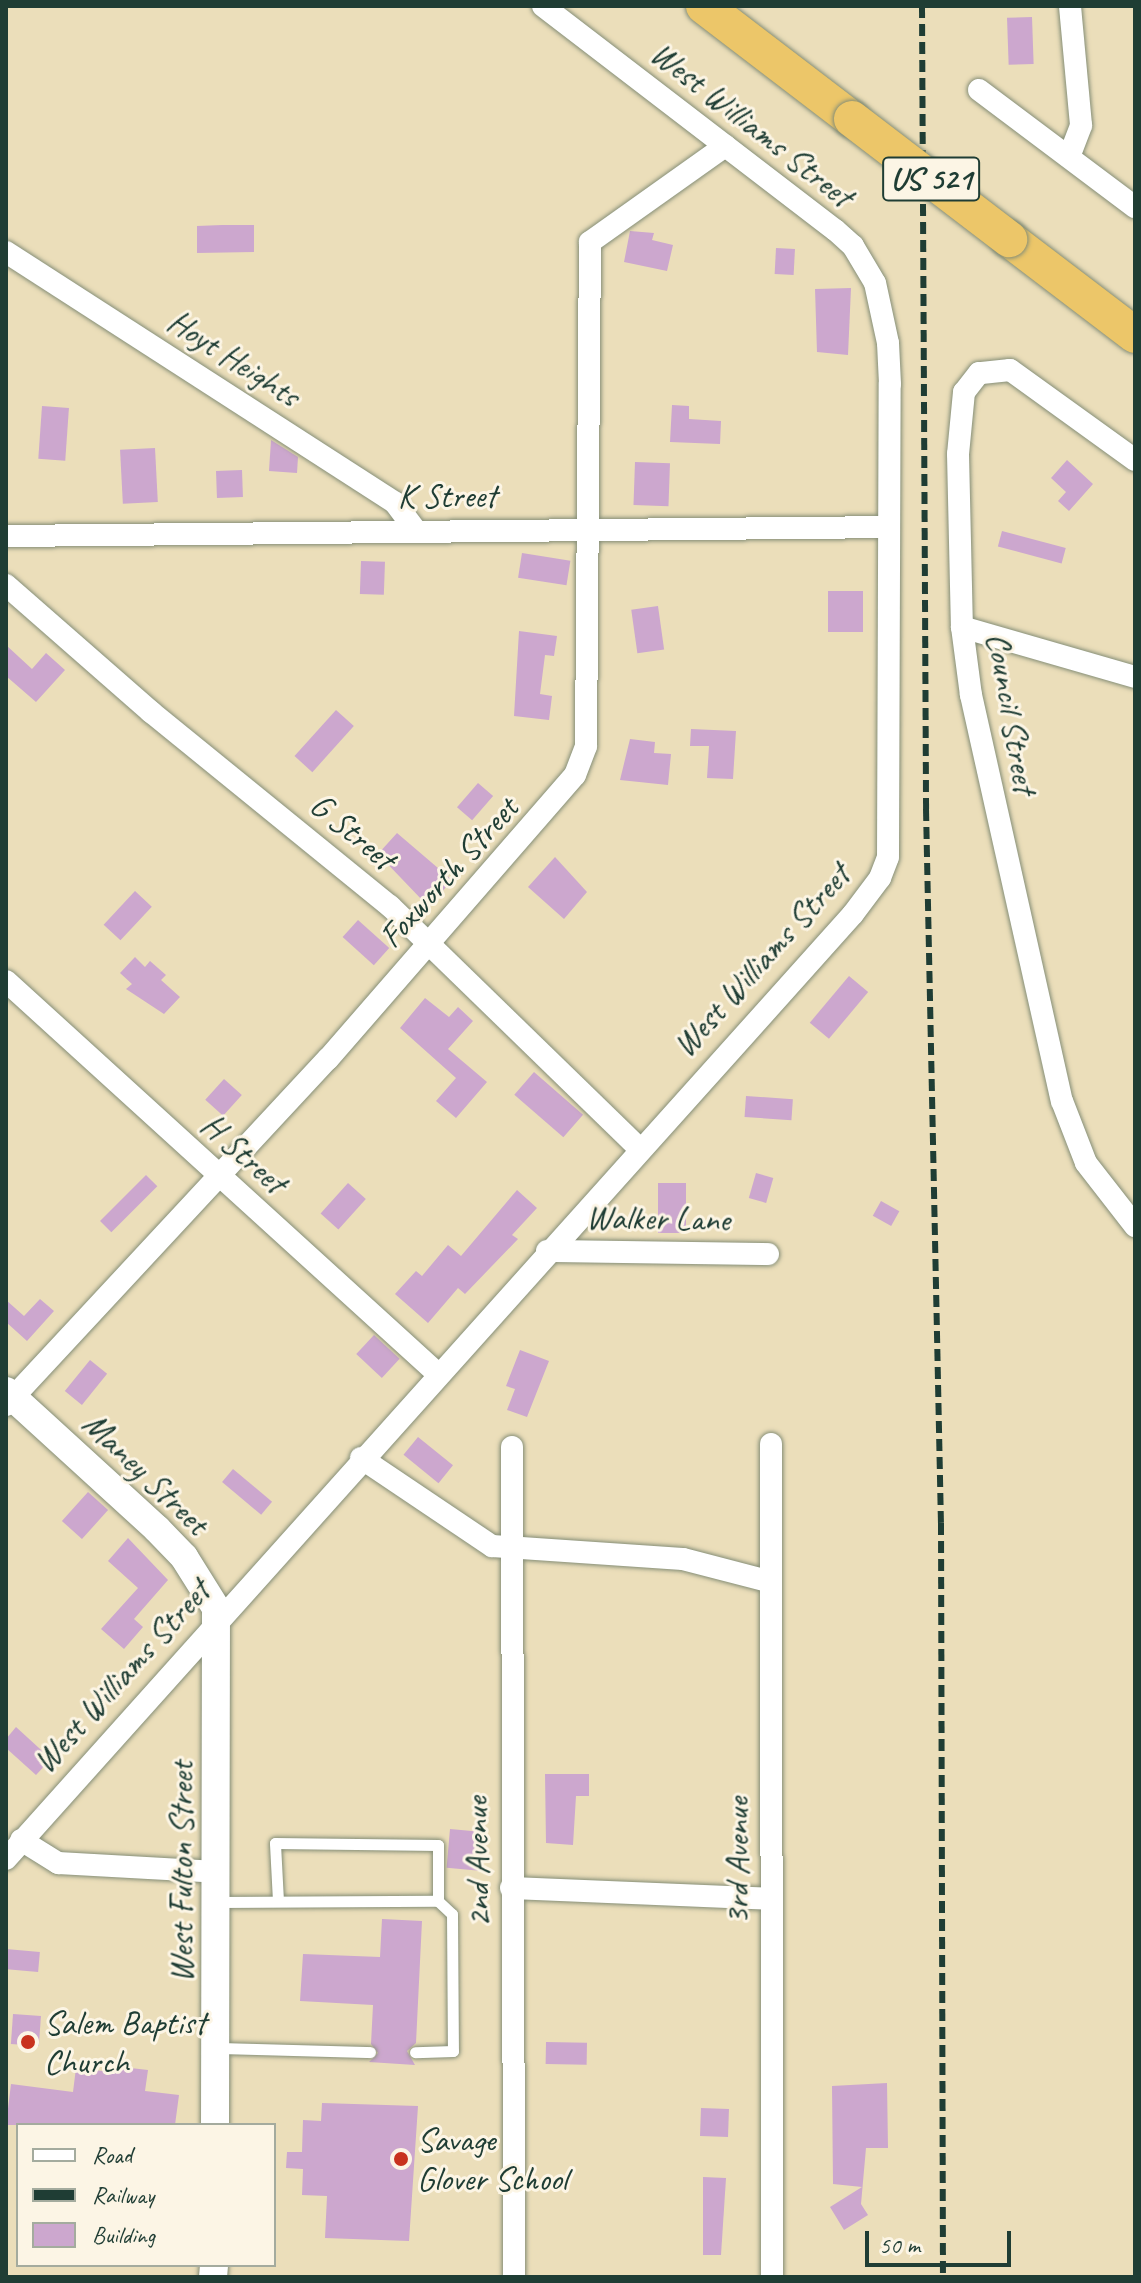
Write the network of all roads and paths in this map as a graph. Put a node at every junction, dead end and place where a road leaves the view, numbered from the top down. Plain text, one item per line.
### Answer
1 (543, 6) edge
2 (704, 6) edge
3 (1070, 6) edge
4 (979, 90) dead end
5 (725, 146) junction
6 (1069, 157) junction
7 (1135, 207) edge
8 (6, 252) edge
9 (1135, 335) edge
10 (1135, 460) edge
11 (888, 527) junction
12 (589, 529) junction
13 (415, 530) junction
14 (6, 536) edge
15 (6, 585) edge
16 (962, 627) junction
17 (1135, 677) edge
18 (429, 945) junction
19 (6, 981) edge
20 (639, 1148) junction
21 (218, 1175) junction
22 (1135, 1226) edge
23 (547, 1251) junction
24 (768, 1254) dead end
25 (437, 1373) junction
26 (8, 1398) edge
27 (771, 1444) dead end
28 (512, 1447) dead end
29 (361, 1458) junction
30 (511, 1551) junction
31 (771, 1582) junction
32 (218, 1620) junction
33 (21, 1840) junction
34 (6, 1859) edge
35 (217, 1872) junction
36 (511, 1888) junction
37 (771, 1899) junction
38 (278, 1901) junction
39 (438, 1901) junction
40 (218, 1902) junction
41 (215, 2048) junction
42 (370, 2052) dead end
43 (415, 2052) dead end
44 (215, 2123) edge
45 (514, 2277) edge
46 (772, 2277) edge

1 - 5 street, West Williams Street
2 - 9 highway, US 521, bridge
3 - 6 street
4 - 6 street
5 - 11 street, West Williams Street
5 - 12 street, Foxworth Street
6 - 7 street
8 - 13 street, Hoyt Heights
10 - 16 street, Council Street
11 - 12 street, K Street
11 - 20 street, West Williams Street
12 - 13 street, K Street
12 - 18 street, Foxworth Street
13 - 14 street, K Street
15 - 18 street, G Street
16 - 17 street
16 - 22 street, Council Street
18 - 20 street, G Street
18 - 21 street, Foxworth Street
19 - 21 street, H Street
20 - 23 street, West Williams Street
21 - 25 street, H Street
21 - 26 street, Foxworth Street
23 - 24 street, Walker Lane
23 - 25 street, West Williams Street
25 - 29 street, West Williams Street
26 - 32 street, Maney Street
27 - 31 street, 3rd Avenue
28 - 30 street, 2nd Avenue
29 - 30 street
29 - 32 street, West Williams Street
30 - 31 street
30 - 36 street, 2nd Avenue
31 - 37 street, 3rd Avenue
32 - 33 street, West Williams Street
32 - 35 street, West Fulton Street
33 - 34 street, West Williams Street
33 - 35 street
35 - 40 street, West Fulton Street
36 - 37 street
36 - 45 street, 2nd Avenue
37 - 46 street, 3rd Avenue
38 - 39 lane
38 - 39 lane
38 - 40 lane
39 - 43 lane
40 - 41 street, West Fulton Street
41 - 42 lane
41 - 44 street, West Fulton Street

